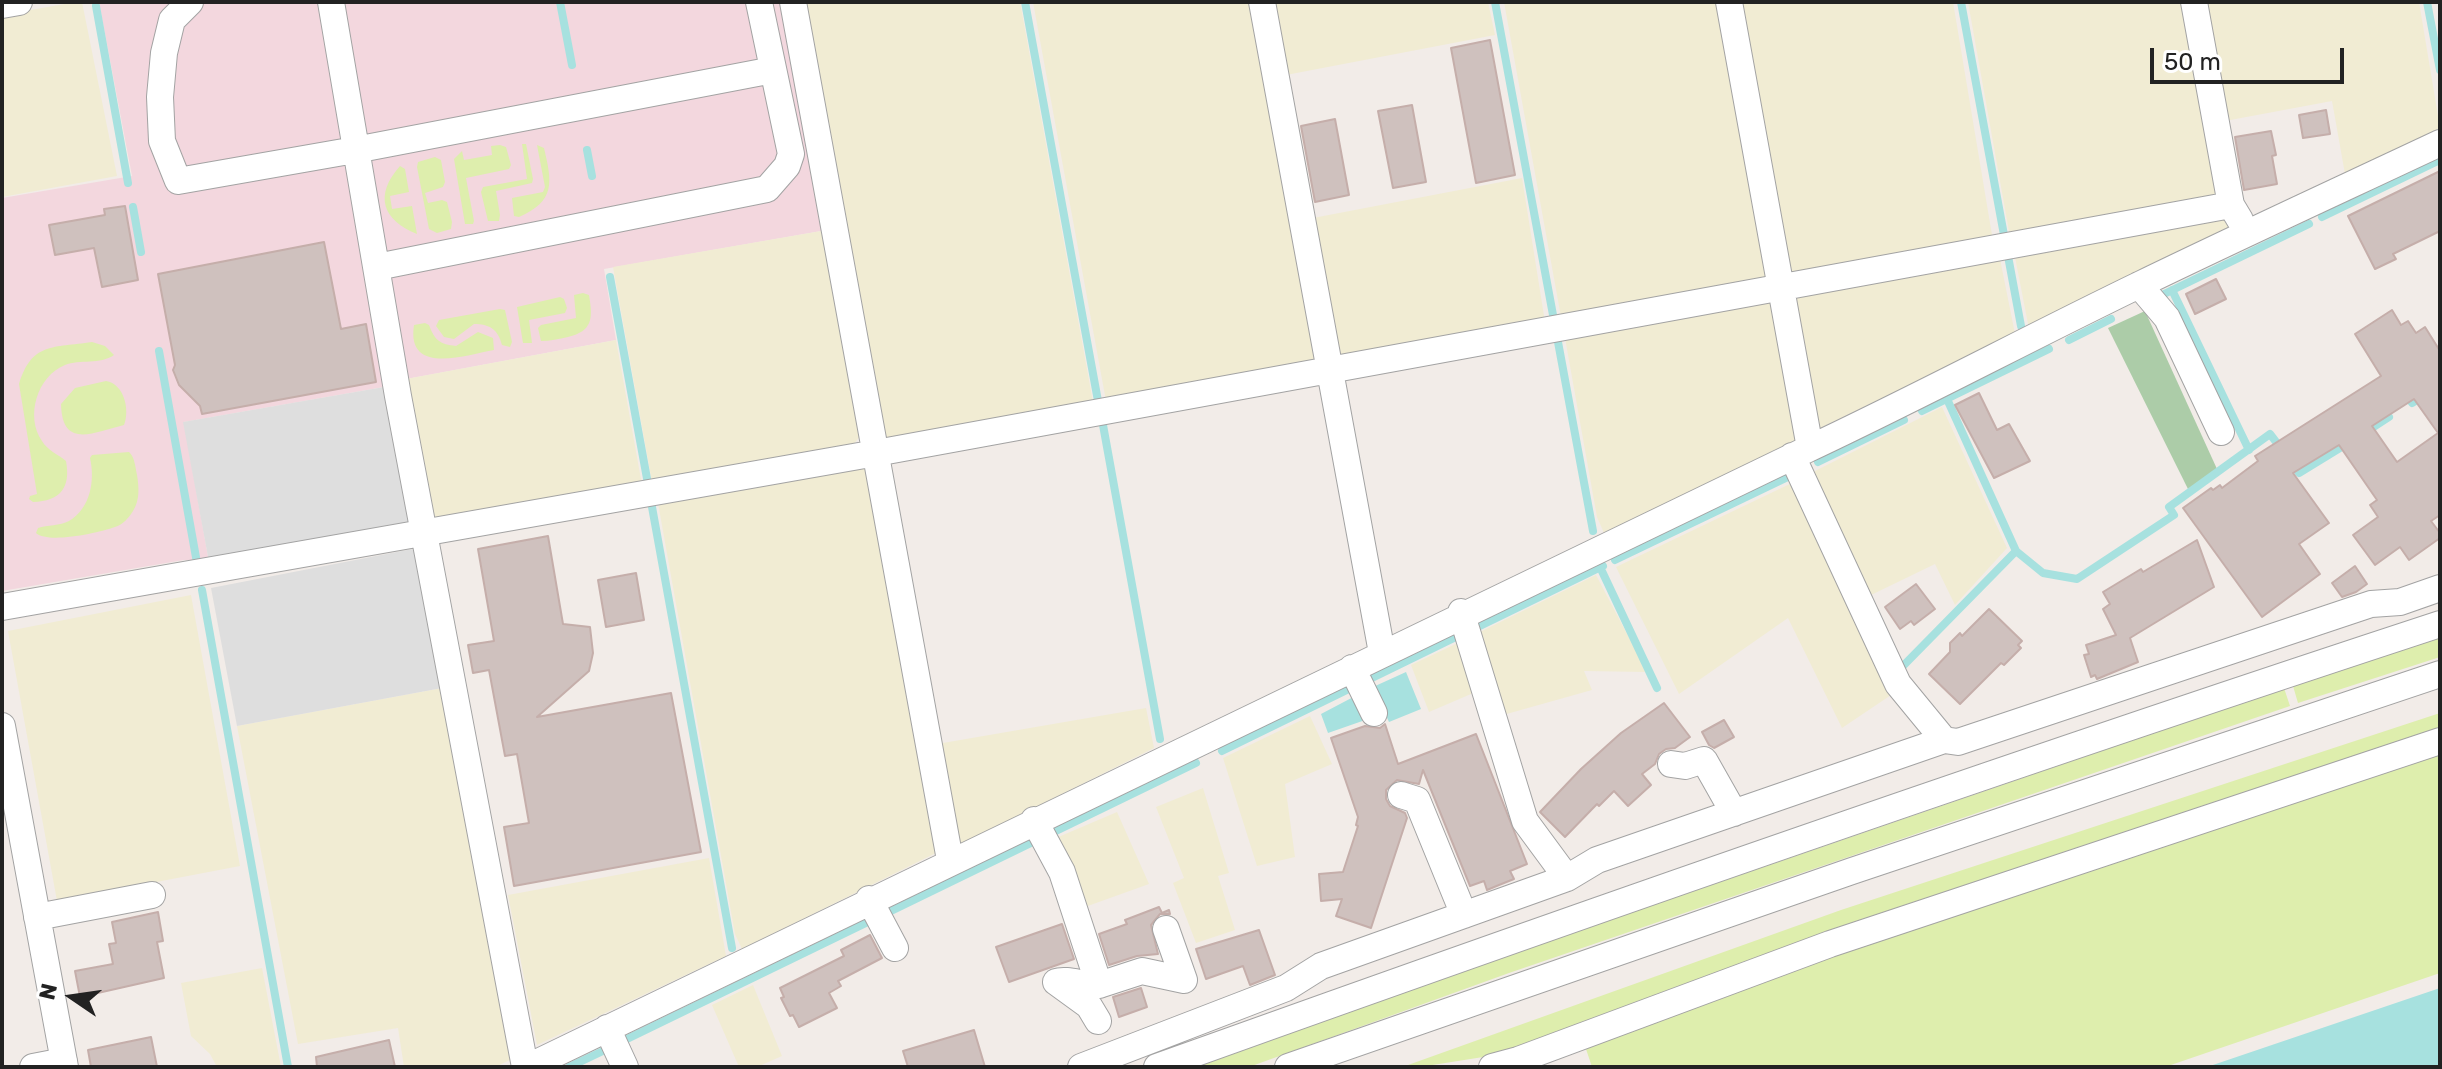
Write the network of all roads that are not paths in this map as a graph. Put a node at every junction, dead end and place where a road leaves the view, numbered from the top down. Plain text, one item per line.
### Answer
1 (19, 2) edge
2 (190, 2) edge
3 (331, 2) edge
4 (759, 2) edge
5 (793, 2) edge
6 (1262, 2) edge
7 (1729, 2) edge
8 (2194, 2) edge
9 (2, 5) edge
10 (773, 70) junction
11 (2440, 143) edge
12 (355, 150) junction
13 (2231, 205) junction
14 (2247, 234) junction
15 (377, 267) junction
16 (2139, 285) junction
17 (1781, 288) junction
18 (1328, 370) junction
19 (2221, 432) dead end
20 (1801, 452) junction
21 (876, 453) junction
22 (425, 533) junction
23 (2440, 588) edge
24 (2, 607) edge
25 (1461, 612) junction
26 (2440, 624) edge
27 (1382, 653) junction
28 (1352, 668) junction
29 (2440, 674) edge
30 (1374, 713) dead end
31 (1944, 740) junction
32 (2440, 741) edge
33 (4, 743) edge
34 (1671, 764) dead end
35 (1401, 795) dead end
36 (1734, 813) junction
37 (1034, 820) junction
38 (950, 860) junction
39 (1567, 878) junction
40 (152, 895) dead end
41 (869, 899) junction
42 (1464, 915) junction
43 (37, 917) junction
44 (1166, 929) dead end
45 (895, 948) dead end
46 (1099, 985) junction
47 (1098, 1021) dead end
48 (607, 1028) junction
49 (65, 1064) edge
50 (33, 1067) edge
51 (527, 1067) edge
52 (625, 1067) edge
53 (1081, 1067) edge
54 (1157, 1067) edge
55 (1288, 1067) edge
56 (1492, 1067) edge

1 - 9 street
2 - 12 street
3 - 12 street
4 - 10 street
5 - 21 street
6 - 18 street
7 - 17 street
8 - 13 street
10 - 12 street
10 - 15 street
11 - 14 street
12 - 15 street
13 - 14 street
13 - 17 street
14 - 16 street
15 - 22 street
16 - 19 street
16 - 20 street
17 - 18 street
17 - 20 street
18 - 21 street
18 - 27 street
20 - 25 street
20 - 31 street
21 - 22 street
21 - 38 street
22 - 24 street
22 - 51 street
23 - 31 street
25 - 27 street
25 - 39 street
26 - 54 street
27 - 28 street
28 - 30 street
28 - 37 street
29 - 55 street
31 - 36 street
32 - 56 street
33 - 43 street
34 - 36 street
35 - 42 street
36 - 39 street
37 - 38 street
37 - 46 street
38 - 41 street
39 - 42 street
40 - 43 street
41 - 45 street
41 - 48 street
42 - 53 street
43 - 49 street
44 - 46 street
46 - 47 street
48 - 51 street
48 - 52 street
49 - 50 street

